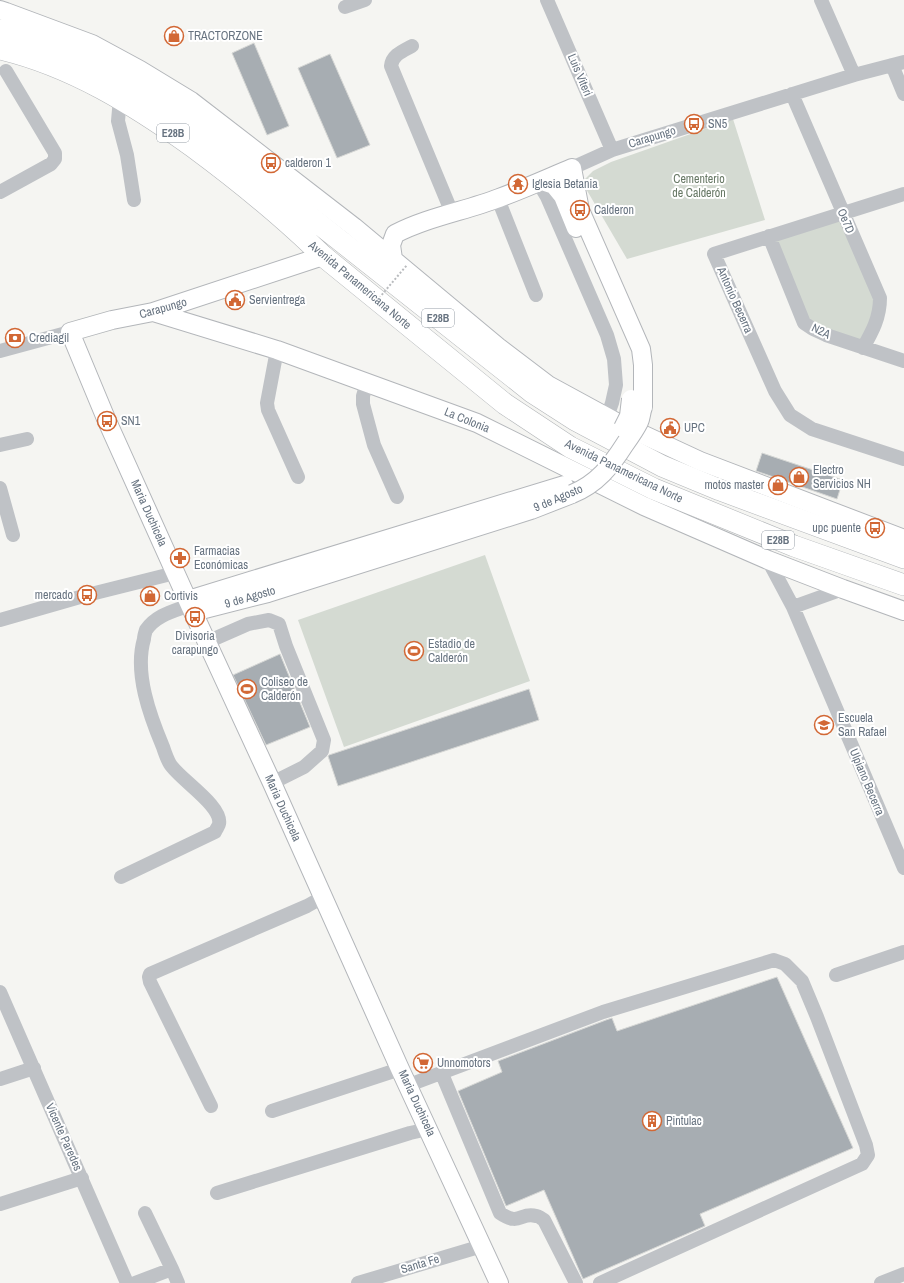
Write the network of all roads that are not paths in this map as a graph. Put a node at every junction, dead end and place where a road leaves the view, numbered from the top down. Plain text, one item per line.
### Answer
1 (365, 0) edge
2 (547, 0) edge
3 (820, 0) edge
4 (345, 7) dead end
5 (0, 10) edge
6 (0, 30) edge
7 (412, 46) dead end
8 (0, 49) edge
9 (898, 63) edge
10 (6, 71) dead end
11 (854, 75) junction
12 (792, 94) junction
13 (904, 94) edge
14 (120, 98) junction
15 (612, 150) junction
16 (572, 168) junction
17 (540, 181) junction
18 (0, 192) edge
19 (904, 194) edge
20 (498, 198) junction
21 (134, 200) dead end
22 (452, 213) junction
23 (842, 213) junction
24 (354, 227) junction
25 (406, 229) junction
26 (769, 236) junction
27 (323, 256) junction
28 (400, 262) junction
29 (536, 295) dead end
30 (153, 312) junction
31 (70, 332) junction
32 (863, 348) junction
33 (277, 350) junction
34 (0, 351) edge
35 (904, 361) edge
36 (367, 383) junction
37 (637, 403) junction
38 (607, 417) junction
39 (27, 439) dead end
40 (0, 445) edge
41 (904, 459) edge
42 (298, 477) dead end
43 (0, 488) edge
44 (397, 498) dead end
45 (13, 535) dead end
46 (904, 539) edge
47 (904, 558) edge
48 (768, 560) junction
49 (175, 573) junction
50 (904, 586) edge
51 (843, 589) junction
52 (190, 606) junction
53 (793, 607) junction
54 (904, 611) edge
55 (0, 620) edge
56 (207, 642) junction
57 (272, 783) junction
58 (904, 868) edge
59 (121, 877) dead end
60 (323, 897) junction
61 (904, 952) edge
62 (836, 975) dead end
63 (0, 992) edge
64 (34, 1068) junction
65 (400, 1069) junction
66 (442, 1074) junction
67 (0, 1079) edge
68 (409, 1086) junction
69 (211, 1106) dead end
70 (272, 1111) dead end
71 (428, 1128) junction
72 (82, 1178) junction
73 (217, 1193) dead end
74 (0, 1204) edge
75 (146, 1213) dead end
76 (482, 1246) junction
77 (172, 1269) junction
78 (904, 1274) edge
79 (127, 1283) edge
80 (135, 1283) edge
81 (178, 1283) edge
82 (358, 1283) edge
83 (499, 1283) edge
84 (576, 1283) edge
85 (600, 1283) edge
86 (881, 1283) edge

1 - 4 street
2 - 15 street, Luis Viteri
3 - 11 street
5 - 24 main road
6 - 47 highway, Avenida Panamericana Norte / E28B
7 - 22 street
8 - 14 highway, Avenida Panamericana Norte / E28B
9 - 11 street, Carapungo
9 - 13 street
10 - 18 street
11 - 12 street, Carapungo
12 - 15 street, Carapungo
12 - 23 street, Oe7D
14 - 21 street
14 - 27 highway, Avenida Panamericana Norte / E28B
15 - 16 street, Carapungo
16 - 17 main road, Carapungo
16 - 37 main road, 9 de Agosto
17 - 20 main road, Carapungo
17 - 37 main road, 9 de Agosto
17 - 38 street
19 - 23 street, Antonio Becerra
20 - 22 main road, Carapungo
20 - 29 street
22 - 25 main road, Carapungo
23 - 26 street, Antonio Becerra
23 - 32 street, Oe7D
24 - 25 main road, Carapungo
24 - 28 main road
25 - 28 main road, Carapungo
26 - 32 street, N2A
26 - 41 street, Antonio Becerra
27 - 30 main road, Carapungo
27 - 50 highway, Avenida Panamericana Norte / E28B
28 - 38 main road
30 - 31 main road, Carapungo
30 - 33 main road, La Colonia
31 - 34 street, Carapungo
31 - 49 main road, Maria Duchicela
32 - 35 street, N2A
33 - 36 main road, La Colonia
33 - 42 street
36 - 44 street
36 - 48 main road, La Colonia
37 - 52 main road, 9 de Agosto, bridge
38 - 46 main road
39 - 40 street
43 - 45 street
48 - 51 main road
48 - 53 street, Ulpiano Becerra
49 - 52 main road, Maria Duchicela
49 - 55 street
51 - 53 street
51 - 54 main road
52 - 56 main road, Maria Duchicela
52 - 59 street
53 - 58 street, Ulpiano Becerra
56 - 57 main road, Maria Duchicela
56 - 57 street
57 - 60 main road, Maria Duchicela
60 - 65 main road, Maria Duchicela
60 - 69 street
61 - 62 street
63 - 64 street, Vicente Paredes
64 - 67 street
64 - 72 street, Vicente Paredes
65 - 68 main road, Maria Duchicela
65 - 70 street
66 - 68 street
66 - 84 street
66 - 85 street
68 - 71 main road, Maria Duchicela
71 - 73 street
71 - 76 main road, Maria Duchicela
72 - 74 street
72 - 79 street, Vicente Paredes
75 - 77 street
76 - 82 street, Santa Fe
76 - 83 main road, Maria Duchicela
77 - 80 street
77 - 81 street
78 - 86 street

